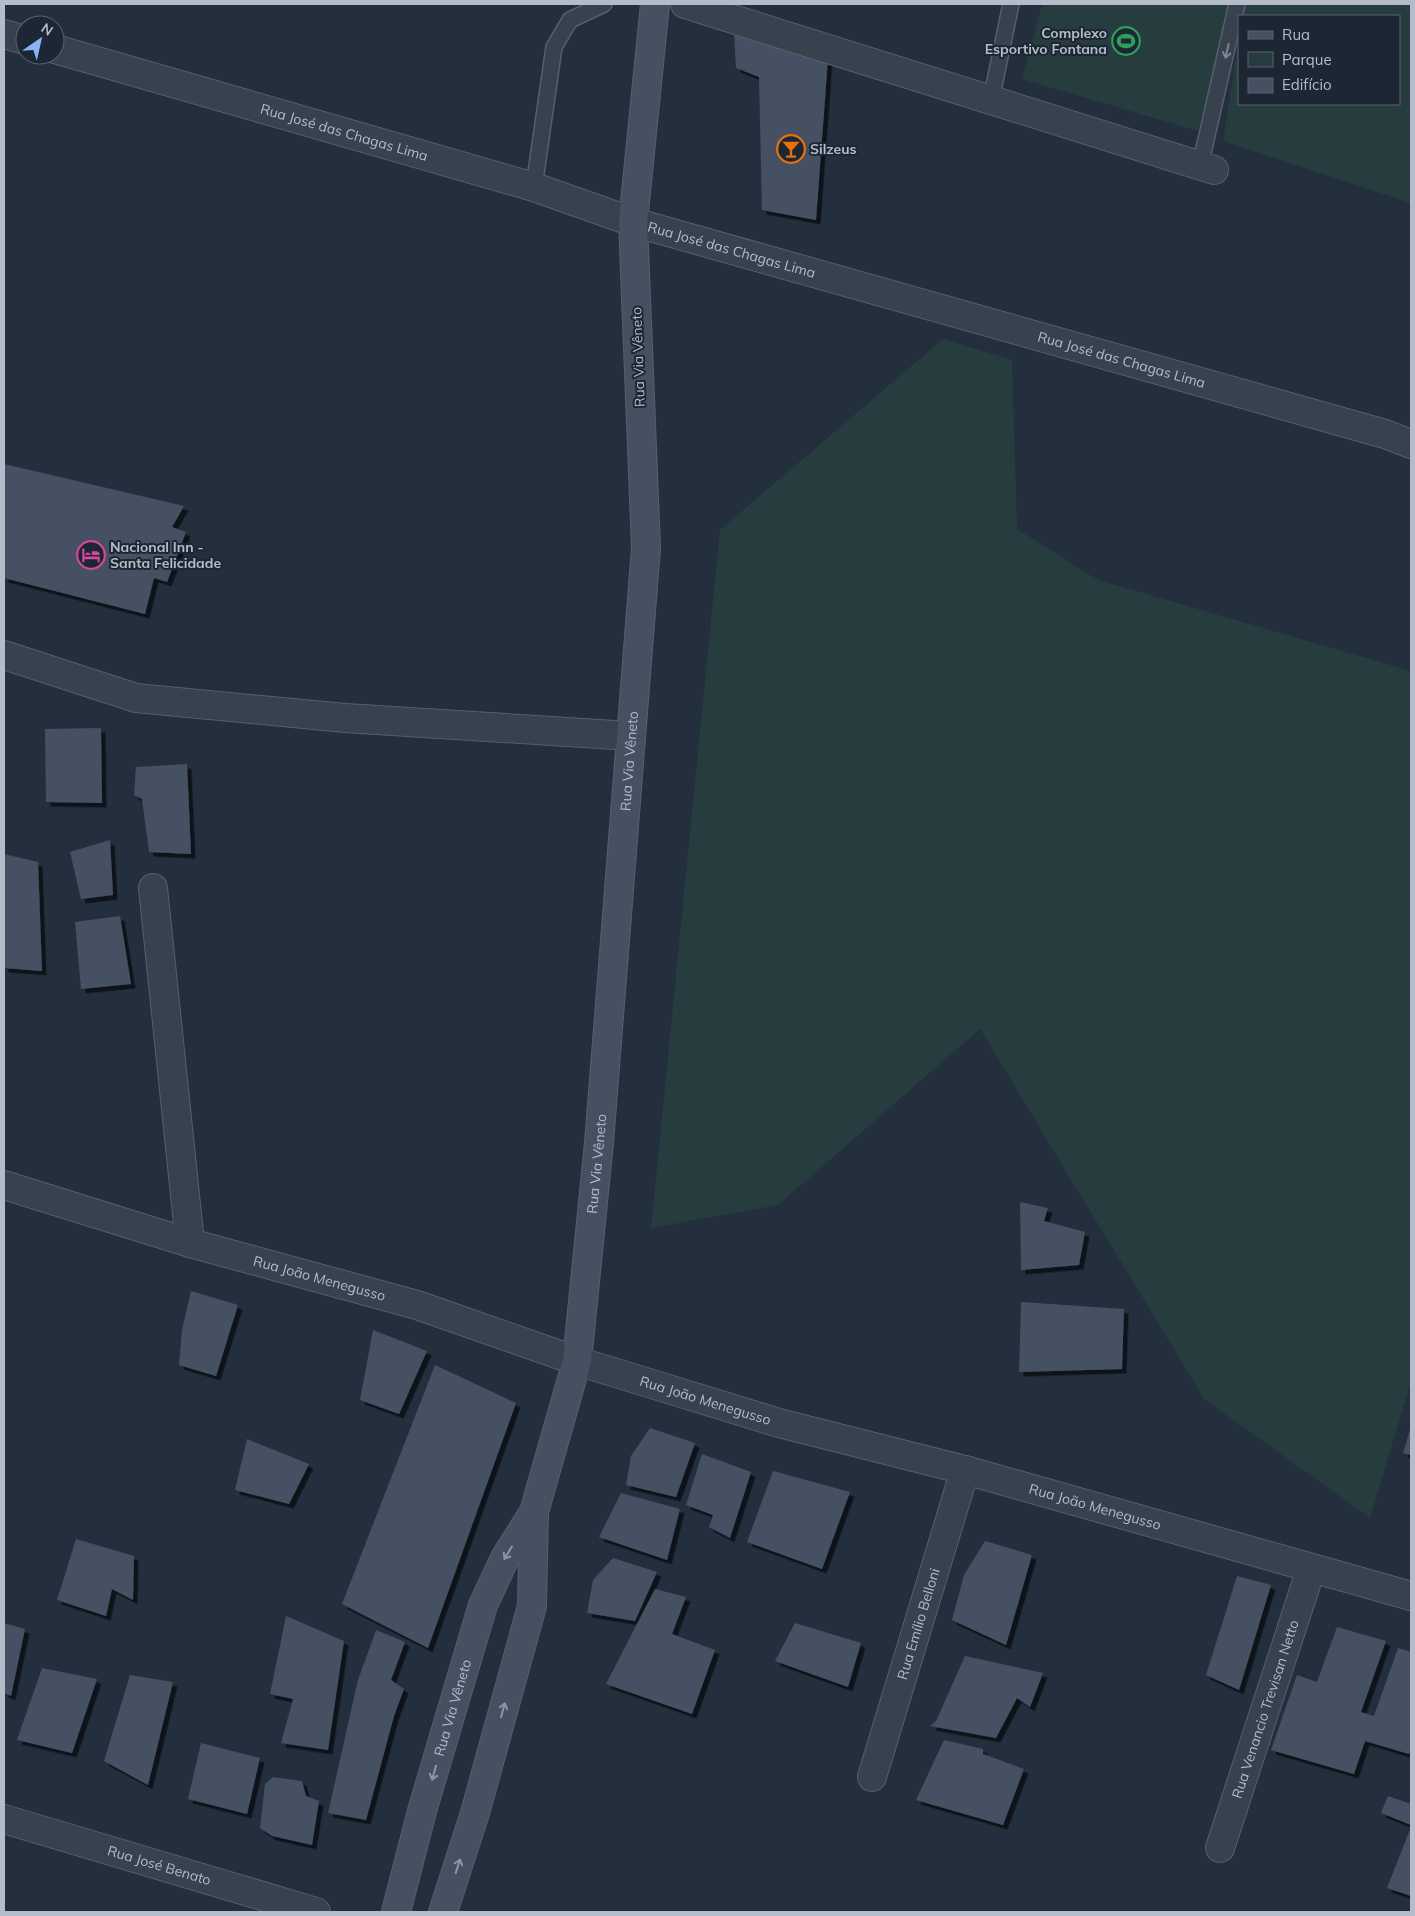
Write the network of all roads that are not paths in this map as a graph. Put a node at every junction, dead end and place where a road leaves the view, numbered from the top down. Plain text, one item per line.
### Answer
1 (604, 4) edge
2 (656, 4) edge
3 (685, 4) edge
4 (1011, 4) edge
5 (1238, 4) edge
6 (65, 52) edge
7 (991, 100) junction
8 (1207, 168) joint
9 (534, 187) junction
10 (633, 222) junction
11 (1411, 444) edge
12 (4, 655) edge
13 (631, 736) junction
14 (153, 888) dead end
15 (4, 1185) edge
16 (190, 1243) junction
17 (577, 1361) junction
18 (965, 1470) junction
19 (534, 1512) junction
20 (1312, 1569) junction
21 (1411, 1596) edge
22 (872, 1778) dead end
23 (4, 1819) edge
24 (1220, 1848) dead end
25 (316, 1912) edge
26 (396, 1912) edge
27 (443, 1912) edge

1 - 9 lane
2 - 10 main road, Rua Via Vêneto
3 - 7 street
4 - 7 lane
5 -> 8 lane
6 - 9 street, Rua José das Chagas Lima
7 - 8 street
9 - 10 street, Rua José das Chagas Lima
10 - 11 street, Rua José das Chagas Lima
10 - 13 main road, Rua Via Vêneto
12 - 13 street
13 - 17 main road, Rua Via Vêneto
14 - 16 street
15 - 16 street, Rua João Menegusso
16 - 17 street, Rua João Menegusso
17 - 18 street, Rua João Menegusso
17 - 19 main road, Rua Via Vêneto
18 - 20 street, Rua João Menegusso
18 - 22 street, Rua Emílio Belloni
19 -> 26 main road, Rua Via Vêneto
27 -> 19 main road, Rua Via Vêneto
20 - 21 street, Rua João Menegusso
20 - 24 street, Rua Venancio Trevisan Netto
23 - 25 street, Rua José Benato

